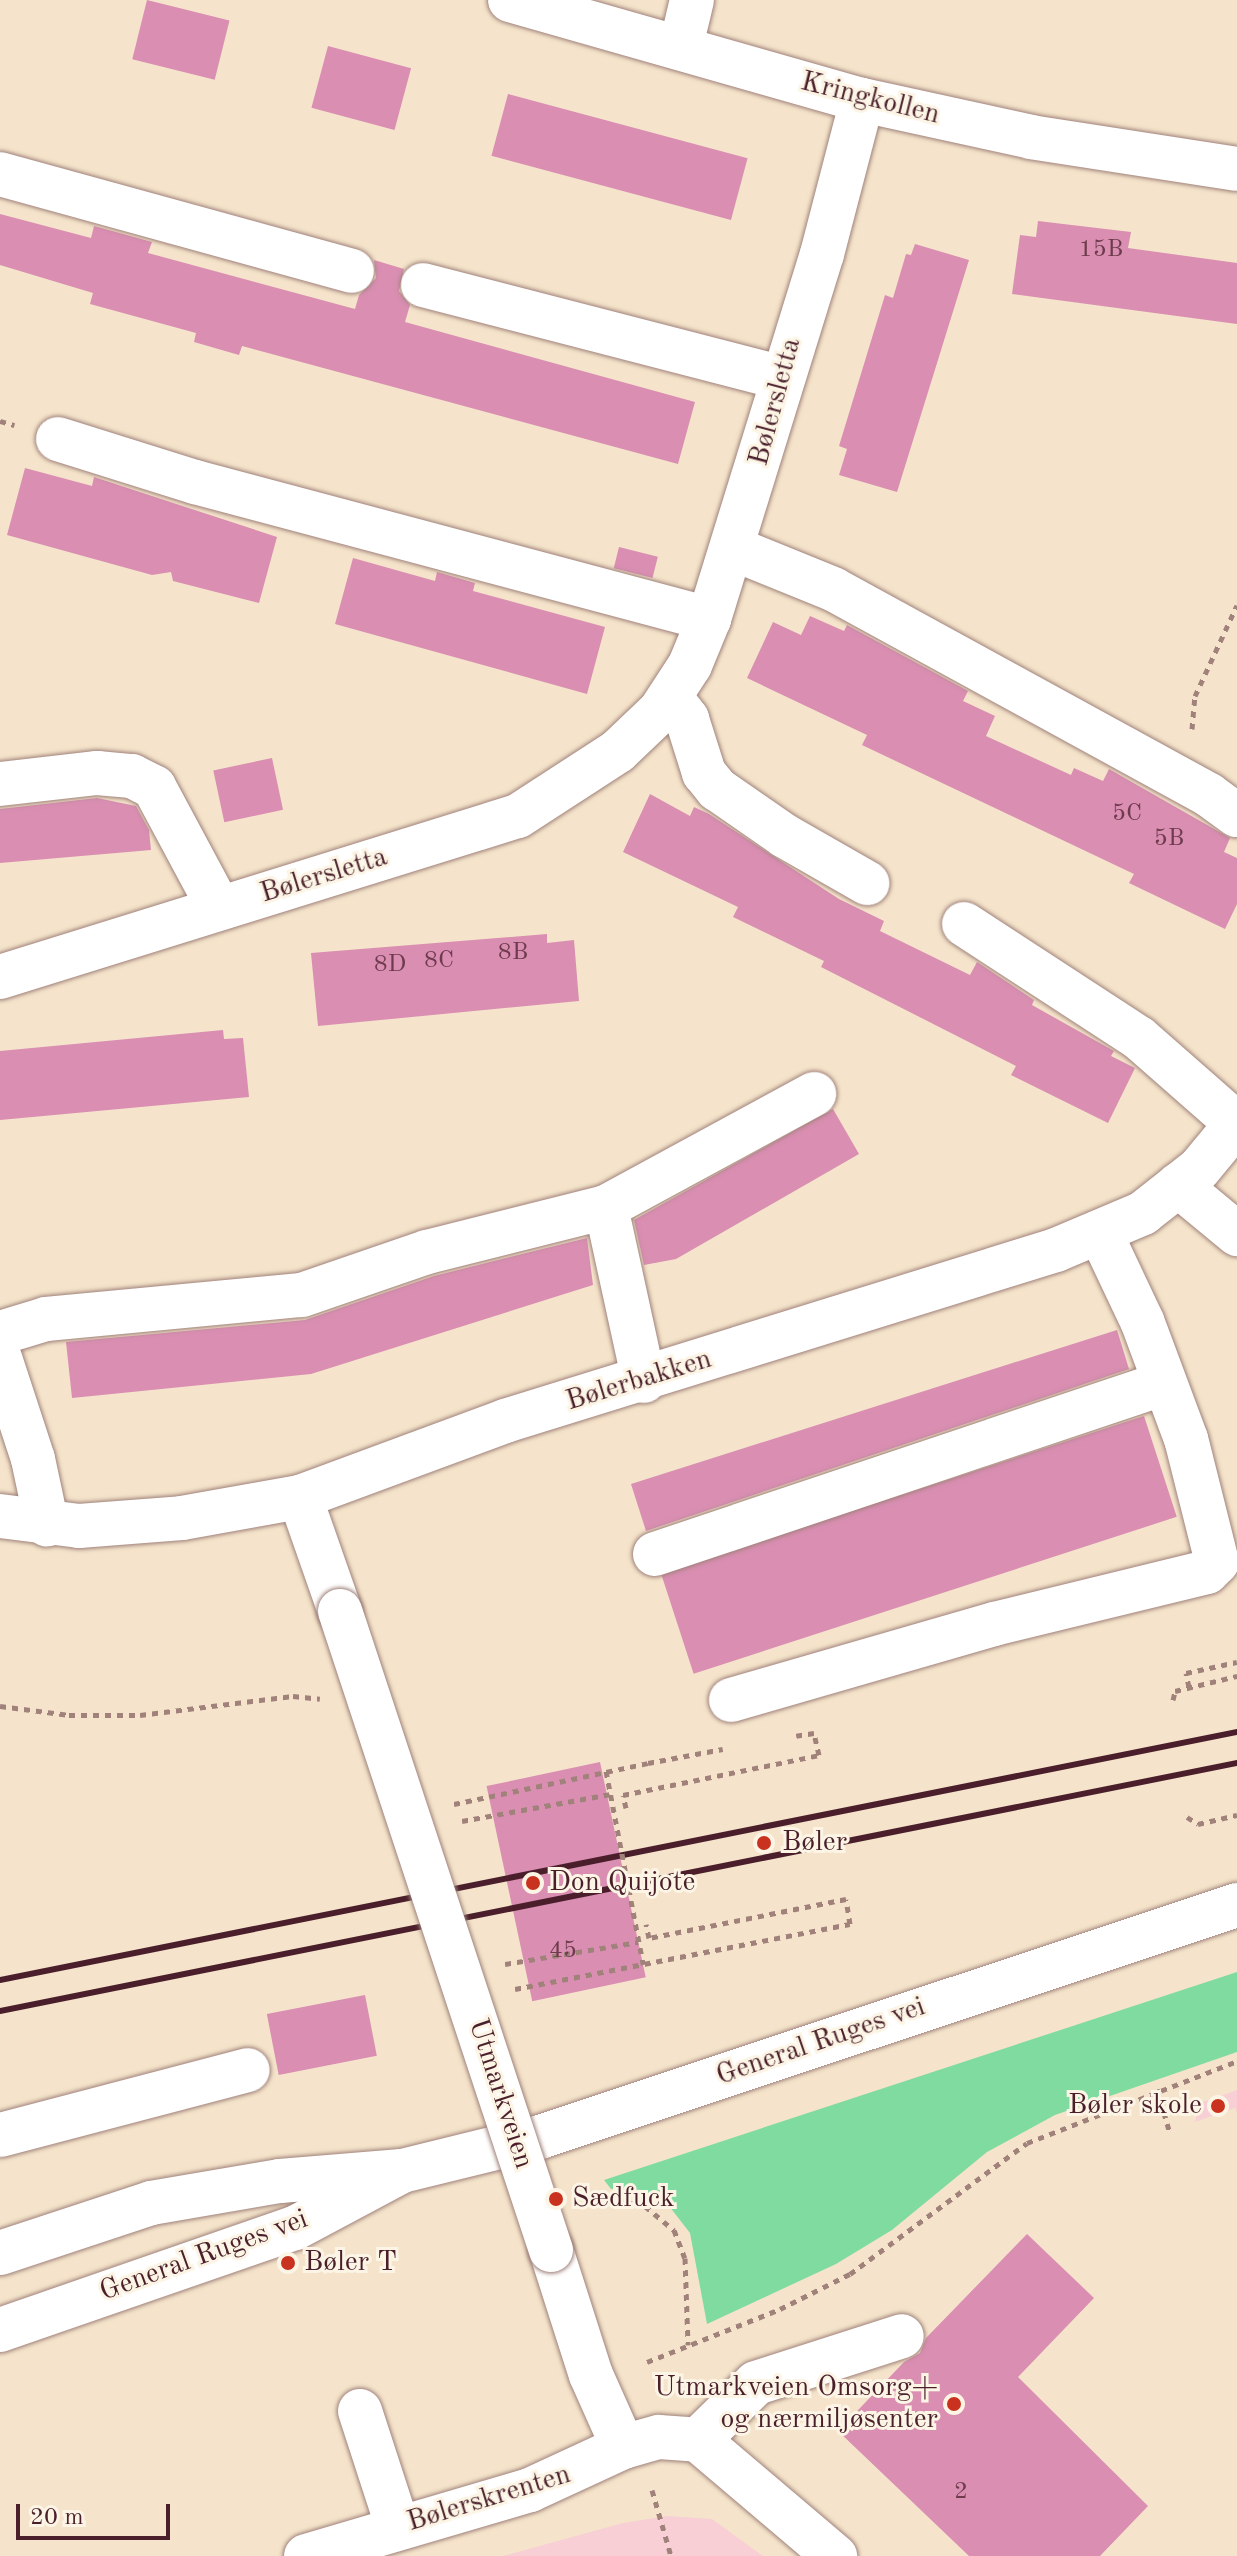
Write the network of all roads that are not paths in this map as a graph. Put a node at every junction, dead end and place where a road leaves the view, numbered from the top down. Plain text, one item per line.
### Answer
1 (510, 0) edge
2 (692, 0) edge
3 (681, 46) junction
4 (862, 100) junction
5 (1237, 169) edge
6 (0, 174) edge
7 (352, 271) dead end
8 (423, 285) dead end
9 (782, 378) junction
10 (58, 439) dead end
11 (732, 548) junction
12 (709, 619) junction
13 (670, 697) junction
14 (0, 784) edge
15 (1223, 805) edge
16 (867, 883) dead end
17 (219, 908) junction
18 (964, 924) dead end
19 (0, 977) edge
20 (814, 1094) dead end
21 (1237, 1123) edge
22 (1178, 1185) junction
23 (606, 1207) junction
24 (1100, 1232) junction
25 (1237, 1234) edge
26 (0, 1333) edge
27 (0, 1358) edge
28 (644, 1381) junction
29 (1162, 1384) junction
30 (300, 1497) junction
31 (0, 1516) edge
32 (47, 1525) junction
33 (655, 1554) dead end
34 (731, 1700) dead end
35 (1237, 1905) edge
36 (248, 2070) dead end
37 (0, 2135) edge
38 (402, 2171) junction
39 (0, 2253) edge
40 (0, 2330) edge
41 (902, 2336) dead end
42 (360, 2411) dead end
43 (698, 2440) junction
44 (623, 2447) junction
45 (398, 2528) junction
46 (306, 2556) edge
47 (835, 2556) edge

1 - 3 street, Kringkollen
2 - 3 street
3 - 4 street, Kringkollen
4 - 5 street, Kringkollen
4 - 9 street, Bølersletta
6 - 7 street
8 - 9 street
9 - 11 street, Bølersletta
10 - 12 street
11 - 12 street, Bølersletta
11 - 15 street
12 - 13 street, Bølersletta
13 - 16 street
13 - 17 street, Bølersletta
14 - 17 street
17 - 19 street, Bølersletta
18 - 21 street
20 - 23 street
21 - 22 street, Bølerbakken
22 - 24 street, Bølerbakken
22 - 25 street
23 - 26 street
23 - 28 street
24 - 28 street, Bølerbakken
24 - 29 street
27 - 32 street
28 - 30 street, Bølerbakken
29 - 33 street
29 - 34 street
30 - 32 street, Bølerbakken
30 - 44 street, Utmarkveien, bridge
31 - 32 street, Bølerbakken
35 - 38 street, General Ruges vei
36 - 37 street
38 - 39 street, General Ruges vei
38 - 40 street, General Ruges vei
41 - 43 street
42 - 45 street
43 - 44 street
43 - 47 street
44 - 45 street, Bølerskrenten
45 - 46 street, Bølerskrenten

